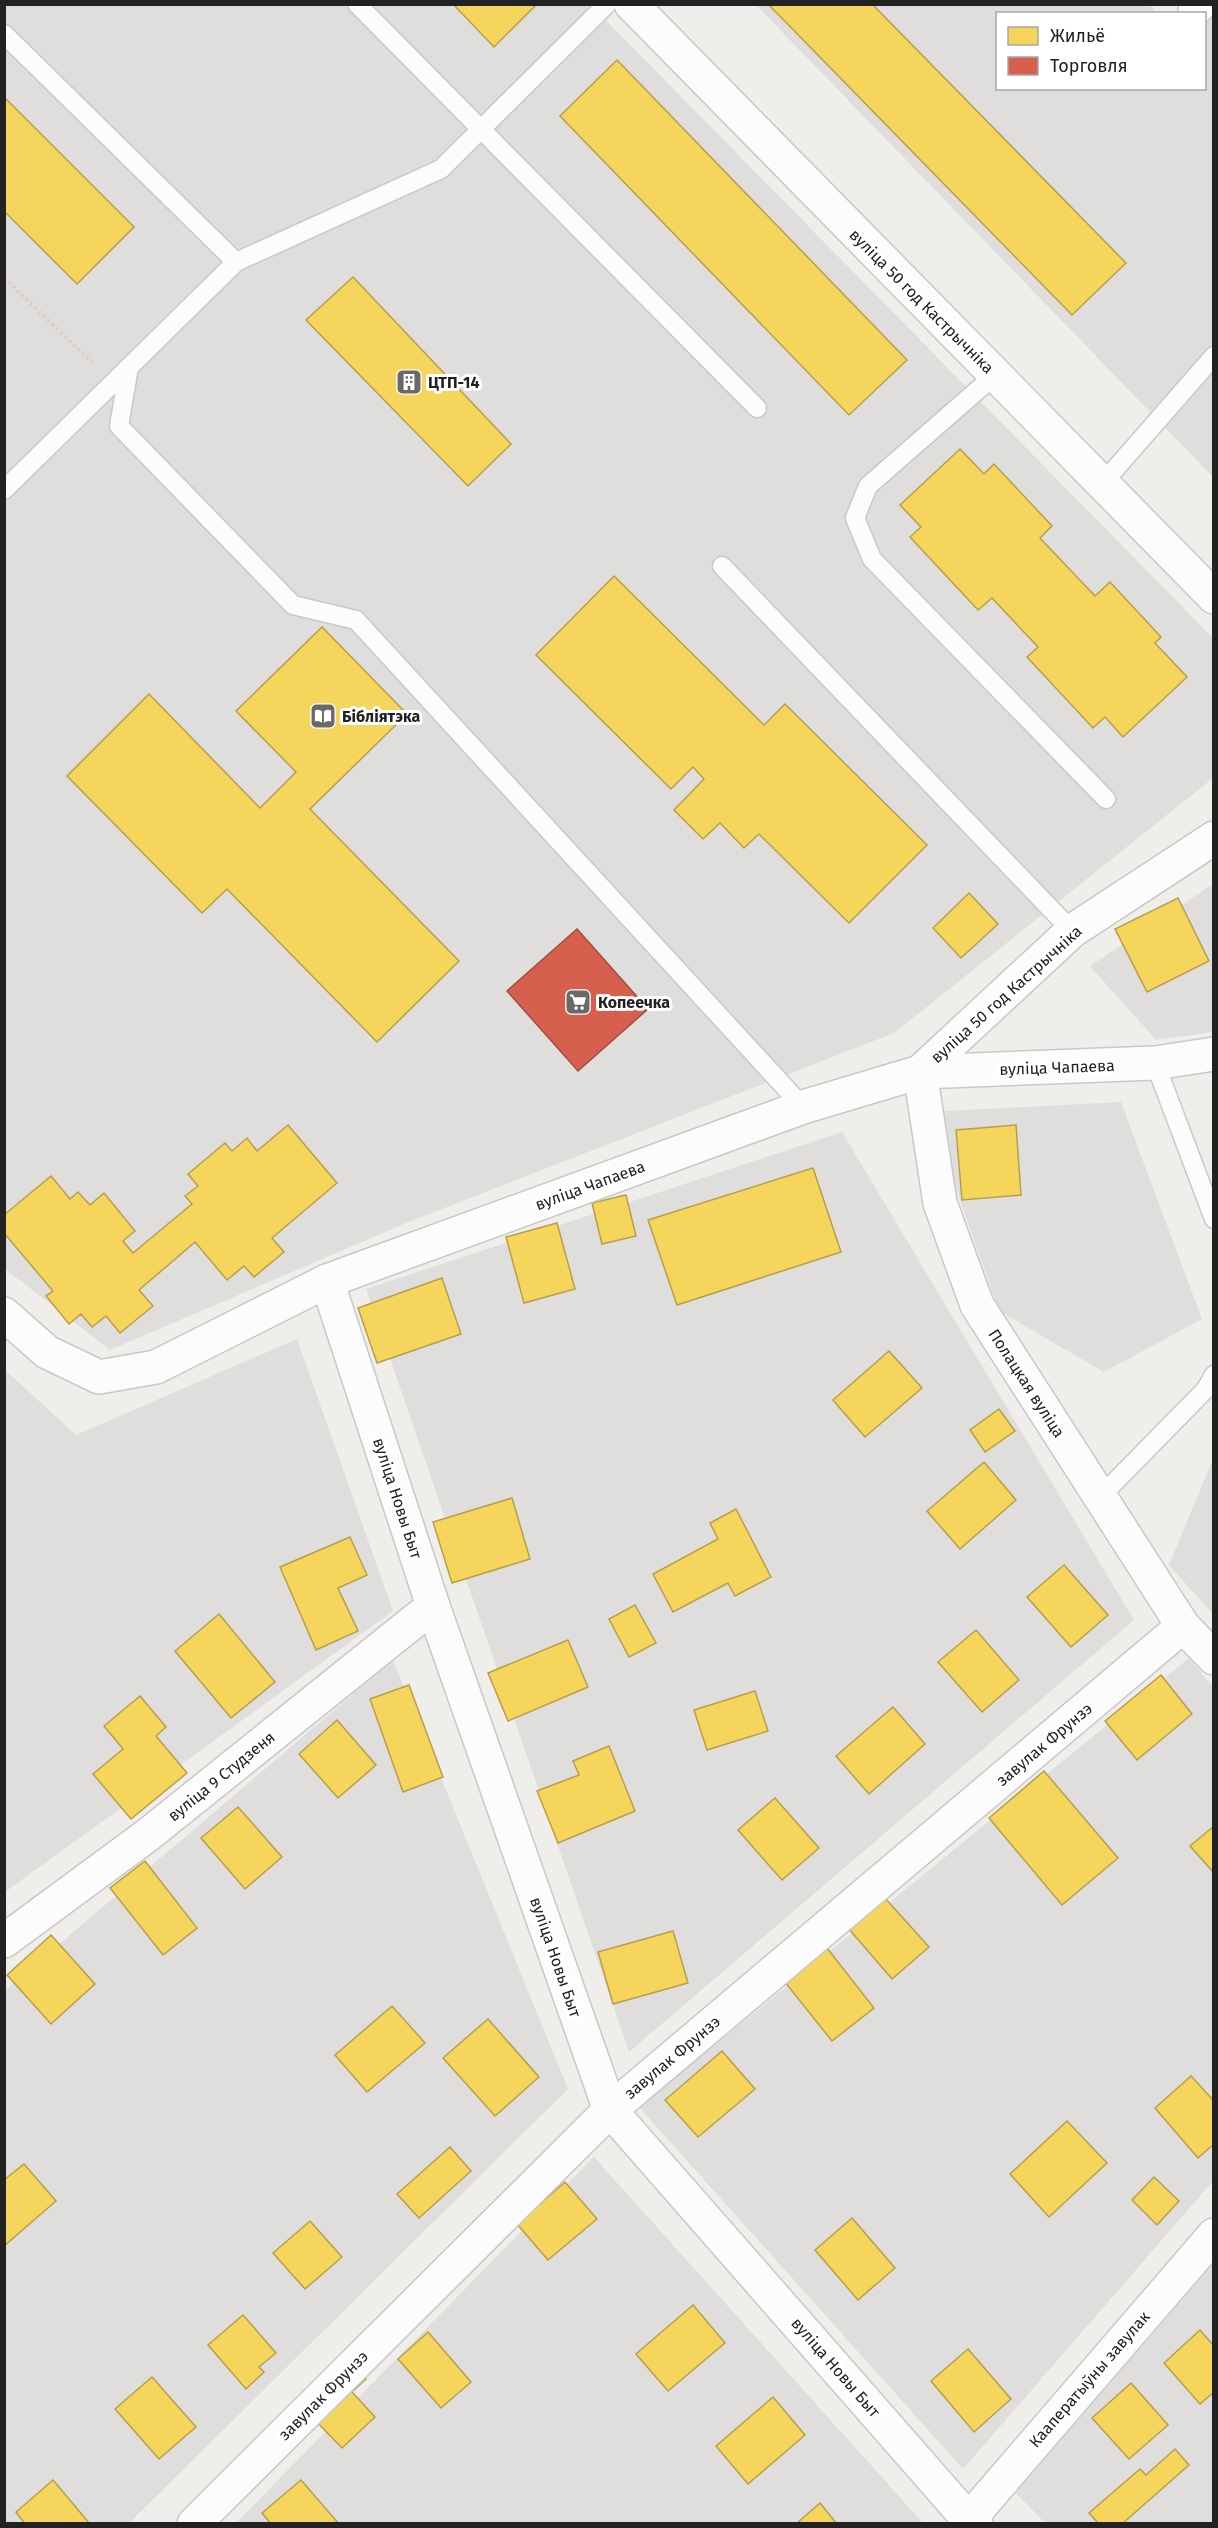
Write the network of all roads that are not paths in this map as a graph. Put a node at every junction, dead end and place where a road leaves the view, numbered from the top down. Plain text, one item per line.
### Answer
1 (357, 4) edge
2 (607, 4) edge
3 (631, 4) edge
4 (4, 34) edge
5 (481, 128) junction
6 (236, 262) junction
7 (1214, 356) edge
8 (129, 367) junction
9 (995, 375) junction
10 (757, 408) dead end
11 (1102, 483) junction
12 (4, 490) edge
13 (722, 566) dead end
14 (1214, 597) edge
15 (1106, 799) dead end
16 (1214, 838) edge
17 (1072, 932) junction
18 (1214, 1054) edge
19 (1155, 1063) junction
20 (920, 1072) junction
21 (803, 1107) junction
22 (1214, 1219) edge
23 (327, 1281) junction
24 (4, 1314) edge
25 (1214, 1374) edge
26 (1100, 1497) junction
27 (433, 1606) junction
28 (1183, 1626) junction
29 (1214, 1658) edge
30 (4, 1941) edge
31 (610, 2110) junction
32 (1214, 2235) edge
33 (970, 2522) edge
34 (194, 2523) edge

1 - 5 lane
2 - 5 lane
3 - 9 street, вуліца 50 год Кастрычніка
4 - 6 lane
5 - 6 lane
5 - 10 lane
6 - 8 lane
7 - 11 lane
8 - 12 lane
8 - 21 lane
9 - 11 street, вуліца 50 год Кастрычніка
9 - 15 lane
11 - 14 street, вуліца 50 год Кастрычніка
13 - 17 lane
16 - 17 street, вуліца 50 год Кастрычніка
17 - 20 street, вуліца 50 год Кастрычніка
18 - 19 street, вуліца Чапаева
19 - 20 street, вуліца Чапаева
19 - 22 lane
20 - 21 street, вуліца Чапаева
20 - 26 street, Полацкая вуліца
21 - 23 street, вуліца Чапаева
23 - 24 street, вуліца Чапаева
23 - 27 street, вуліца Новы Быт
25 - 26 lane
26 - 28 street, Полацкая вуліца
27 - 30 street, вуліца 9 Студзеня
27 - 31 street, вуліца Новы Быт
28 - 29 street, Полацкая вуліца
28 - 31 street, завулак Фрунзэ
31 - 33 street, вуліца Новы Быт
31 - 34 street, завулак Фрунзэ
32 - 33 street, Кааператыўны завулак

